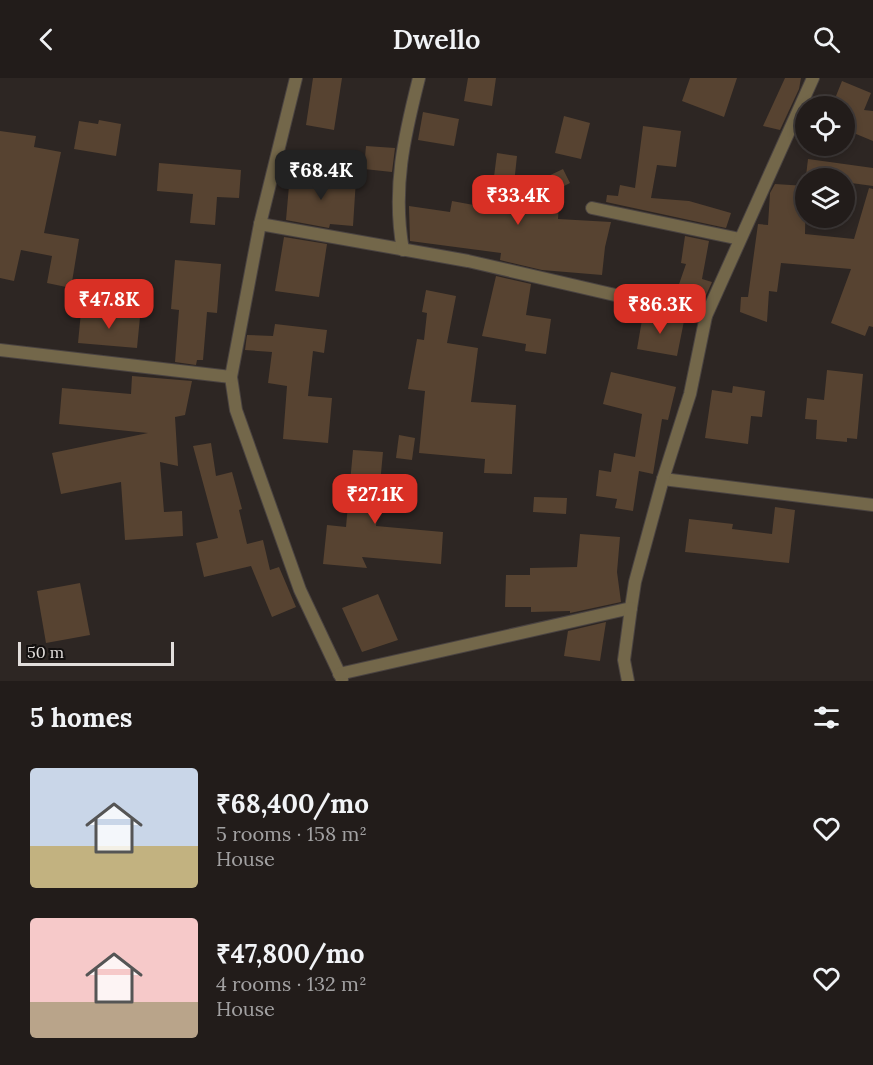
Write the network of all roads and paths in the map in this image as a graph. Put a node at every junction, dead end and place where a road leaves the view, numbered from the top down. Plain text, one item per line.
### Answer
1 (296, 78) edge
2 (419, 78) edge
3 (813, 78) edge
4 (592, 208) dead end
5 (261, 224) junction
6 (740, 239) junction
7 (403, 250) junction
8 (706, 316) junction
9 (0, 350) edge
10 (231, 377) junction
11 (663, 479) junction
12 (873, 506) edge
13 (631, 608) junction
14 (341, 678) edge
15 (628, 681) edge

1 - 5 street
2 - 7 street
3 - 6 street
4 - 6 street
5 - 7 street
5 - 10 street
6 - 8 street
7 - 8 street
8 - 11 street
9 - 10 street
10 - 14 street
11 - 12 street
11 - 13 street
13 - 14 street
13 - 15 street

